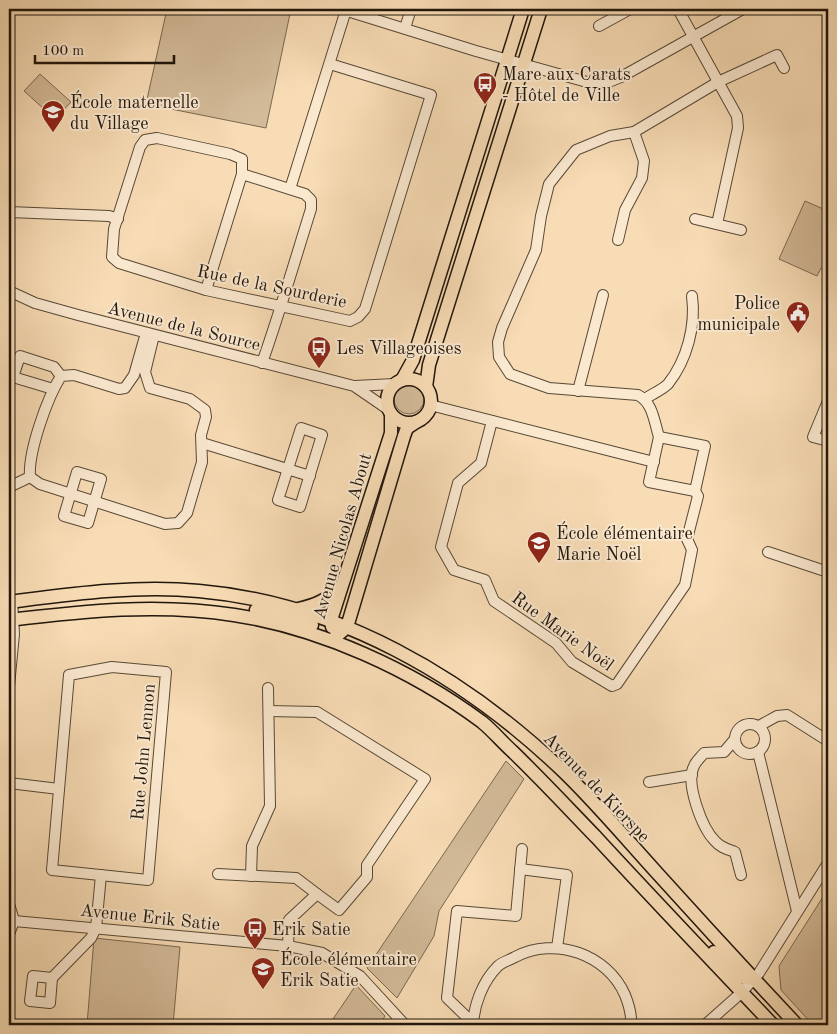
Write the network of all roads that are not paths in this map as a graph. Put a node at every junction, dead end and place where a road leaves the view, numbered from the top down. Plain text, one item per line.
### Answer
1 (411, 9) edge
2 (523, 9) edge
3 (541, 9) edge
4 (630, 9) edge
5 (678, 9) edge
6 (743, 9) edge
7 (343, 10) edge
8 (599, 26) dead end
9 (404, 28) junction
10 (693, 36) junction
11 (507, 60) junction
12 (330, 64) junction
13 (523, 65) junction
14 (784, 68) dead end
15 (718, 82) junction
16 (634, 132) junction
17 (242, 174) junction
18 (290, 189) junction
19 (9, 212) edge
20 (118, 219) junction
21 (695, 219) dead end
22 (717, 224) junction
23 (742, 230) dead end
24 (618, 240) dead end
25 (206, 290) junction
26 (9, 291) edge
27 (603, 295) dead end
28 (692, 296) dead end
29 (280, 306) junction
30 (150, 334) junction
31 (262, 363) junction
32 (134, 375) junction
33 (61, 376) junction
34 (145, 378) junction
35 (398, 382) junction
36 (354, 386) junction
37 (426, 387) junction
38 (53, 389) junction
39 (578, 391) junction
40 (645, 399) junction
41 (828, 401) edge
42 (430, 405) junction
43 (390, 412) junction
44 (492, 421) junction
45 (416, 422) junction
46 (659, 437) junction
47 (828, 441) edge
48 (202, 443) junction
49 (654, 462) junction
50 (288, 469) junction
51 (310, 476) junction
52 (30, 478) junction
53 (9, 487) edge
54 (695, 491) junction
55 (70, 494) junction
56 (94, 501) junction
57 (768, 552) dead end
58 (828, 572) edge
59 (342, 584) junction
60 (10, 602) edge
61 (293, 610) junction
62 (12, 620) edge
63 (347, 627) junction
64 (332, 630) junction
65 (9, 686) edge
66 (268, 688) dead end
67 (269, 712) junction
68 (759, 726) junction
69 (735, 739) junction
70 (828, 741) edge
71 (758, 752) junction
72 (692, 775) junction
73 (649, 782) dead end
74 (9, 783) edge
75 (59, 789) junction
76 (522, 849) dead end
77 (828, 863) edge
78 (520, 869) junction
79 (218, 874) dead end
80 (101, 875) junction
81 (741, 875) dead end
82 (251, 876) junction
83 (317, 894) junction
84 (654, 899) junction
85 (9, 904) edge
86 (798, 911) junction
87 (14, 921) junction
88 (96, 928) junction
89 (9, 934) edge
90 (288, 946) junction
91 (557, 948) junction
92 (52, 978) dead end
93 (754, 980) junction
94 (742, 993) junction
95 (473, 1024) edge
96 (405, 1025) edge
97 (631, 1025) edge
98 (705, 1025) edge
99 (773, 1025) edge
100 (786, 1025) edge
101 (797, 1025) edge

1 - 9 street
2 - 11 main road, Avenue Nicolas About
3 - 13 main road
4 - 8 street
5 - 10 street
6 - 10 street
7 - 9 street
7 - 12 street
9 - 11 street
10 - 13 street
10 - 15 street
11 - 13 street
11 - 35 main road, Avenue Nicolas About
12 - 18 street
12 - 29 street, Rue de la Sourderie
13 - 37 main road
14 - 15 street
15 - 16 street
15 - 22 street
16 - 24 street
16 - 39 street
17 - 18 street
17 - 20 street
17 - 25 street
18 - 29 street
19 - 20 street
20 - 25 street, Rue de la Sourderie
21 - 22 street
22 - 23 street
25 - 29 street, Rue de la Sourderie
26 - 30 street, Avenue de la Source
27 - 39 street
28 - 40 street
29 - 31 street
30 - 31 street, Avenue de la Source
30 - 32 street
30 - 34 street
31 - 36 street, Avenue de la Source
32 - 33 street
32 - 34 street
33 - 38 street
33 - 38 street
34 - 48 street
35 - 36 street, Avenue de la Source
35 - 37 main road
35 - 43 main road, Avenue Nicolas About
36 - 43 street, Avenue de la Source
37 - 42 main road
38 - 52 street
39 - 40 street
40 - 46 street
41 - 47 street
42 - 44 street
42 - 45 main road, Avenue Nicolas About
43 - 45 main road
43 - 59 main road, Avenue Nicolas About
44 - 49 street
44 - 54 street, Rue Marie Noël
45 - 63 main road, Avenue Nicolas About
46 - 49 street
46 - 54 street
48 - 50 street
48 - 56 street
49 - 54 street
50 - 51 street
50 - 51 street
50 - 51 street
52 - 53 street
52 - 55 street
55 - 56 street
55 - 56 street
55 - 56 street
57 - 58 street
59 - 61 main road
59 - 64 main road, Avenue Nicolas About
60 - 61 main road, Avenue de Kierspe
60 - 62 street
61 - 64 main road, Avenue de Kierspe
62 - 64 main road
62 - 65 street
63 - 64 main road, Avenue de Kierspe
63 - 64 main road, Avenue Nicolas About
63 - 93 main road, Avenue de Kierspe
64 - 84 main road, Avenue de Kierspe
66 - 67 street
67 - 82 street
67 - 83 street
68 - 69 street
68 - 70 street
68 - 71 street
69 - 71 street
69 - 72 street
71 - 86 street
72 - 73 street
72 - 81 street
74 - 75 street
75 - 80 street, Rue John Lennon
75 - 80 street, Rue John Lennon
76 - 78 street
77 - 86 street
78 - 91 street
78 - 95 street
79 - 82 street
80 - 88 street
82 - 83 street
83 - 90 street
84 - 93 main road
84 - 94 main road, Avenue de Kierspe
85 - 87 street
86 - 93 street
87 - 88 street, Avenue Erik Satie
87 - 89 street
88 - 90 street, Avenue Erik Satie
88 - 92 street
90 - 96 street, Avenue Erik Satie
91 - 95 street
91 - 97 street
93 - 94 street
93 - 101 main road, Avenue de Kierspe
94 - 98 street
94 - 99 main road, Avenue de Kierspe
94 - 100 main road

